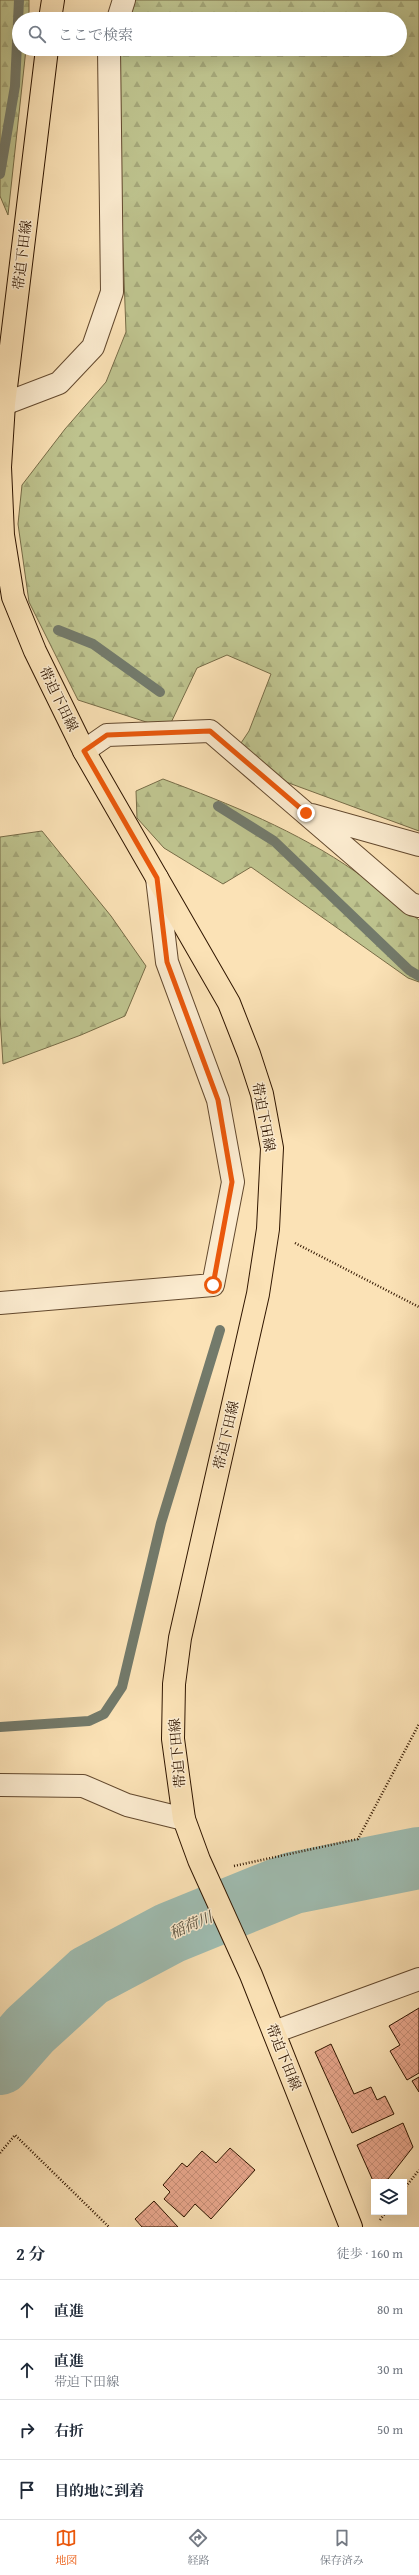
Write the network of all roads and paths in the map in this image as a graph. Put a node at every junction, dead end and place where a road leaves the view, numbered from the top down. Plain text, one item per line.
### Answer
1 (52, 0) edge
2 (124, 0) edge
3 (51, 12) edge
4 (120, 12) edge
5 (46, 56) edge
6 (109, 56) edge
7 (4, 404) junction
8 (84, 751) junction
9 (306, 813) junction
10 (419, 845) edge
11 (157, 878) junction
12 (419, 906) edge
13 (268, 1229) junction
14 (0, 1303) edge
15 (419, 1307) edge
16 (419, 1724) edge
17 (0, 1785) edge
18 (184, 1819) junction
19 (209, 1882) junction
20 (419, 1979) edge
21 (274, 2032) junction
22 (0, 2153) edge
23 (419, 2170) edge
24 (407, 2185) edge
25 (109, 2227) edge
26 (351, 2227) edge

1 - 3 main road
2 - 4 street
5 - 7 main road, 帯迫下田線
6 - 7 street
7 - 8 main road, 帯迫下田線
8 - 9 street
8 - 11 main road, 帯迫下田線
9 - 10 street
9 - 12 street
11 - 13 main road, 帯迫下田線
11 - 14 street
13 - 15 path
13 - 18 main road, 帯迫下田線
16 - 19 path
17 - 18 street
18 - 19 main road, 帯迫下田線
19 - 21 main road, 帯迫下田線
20 - 21 street
21 - 26 main road, 帯迫下田線
22 - 25 path
23 - 24 path

